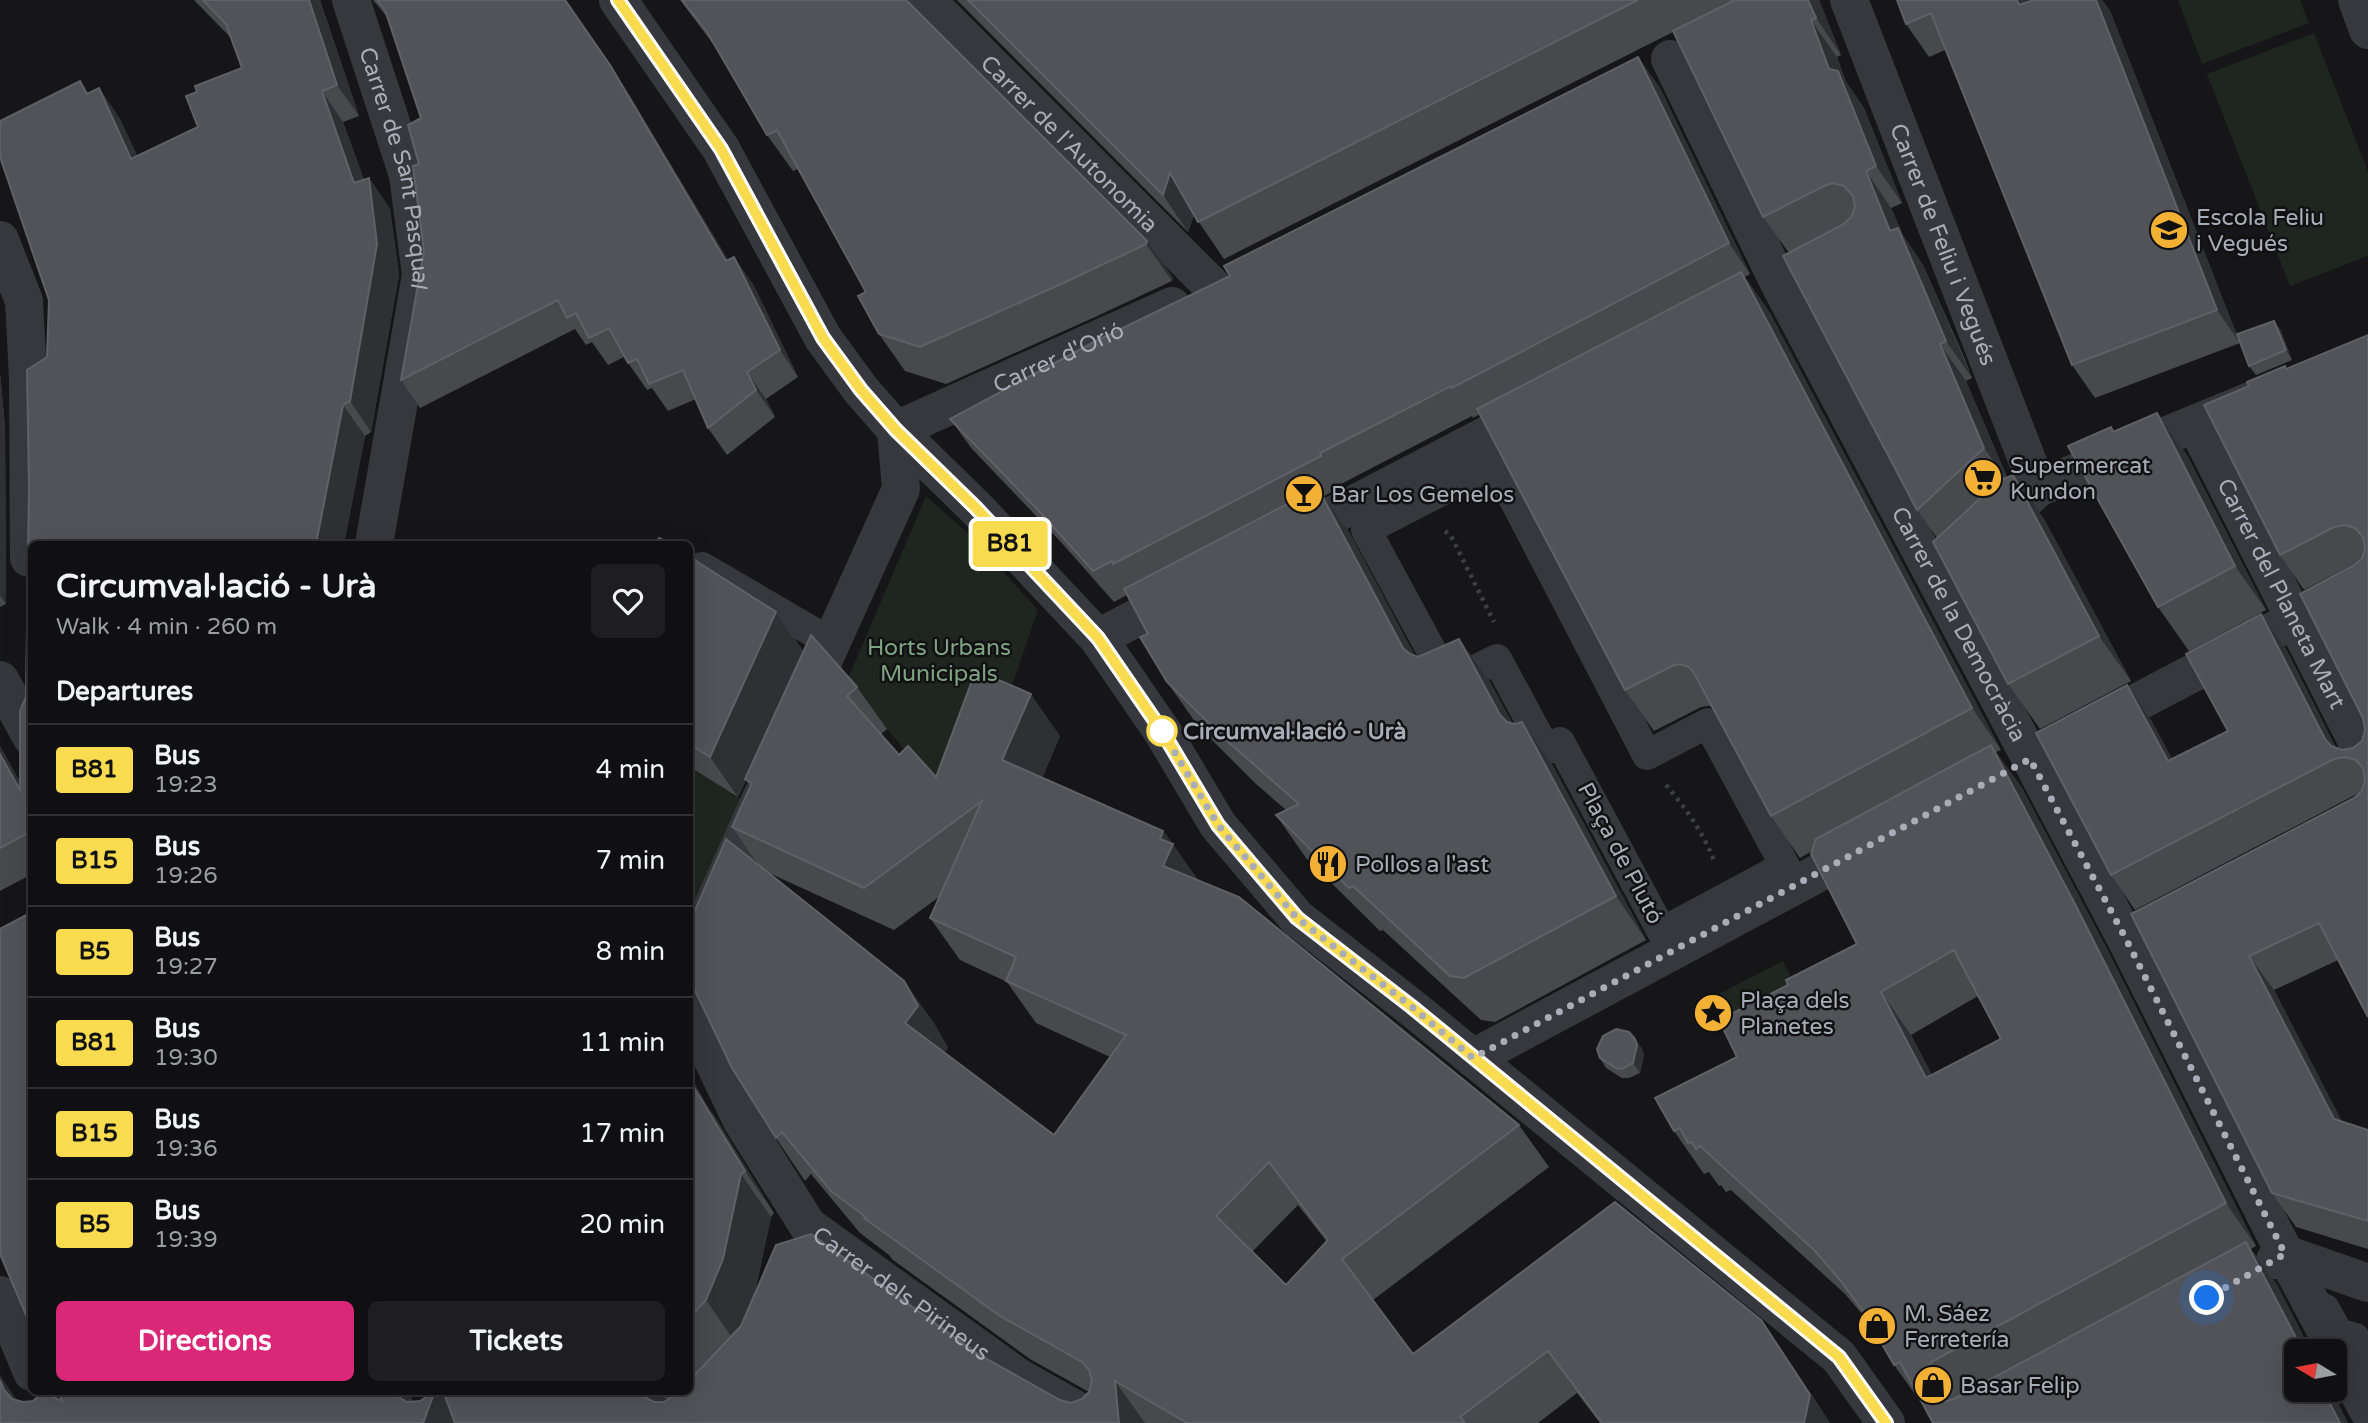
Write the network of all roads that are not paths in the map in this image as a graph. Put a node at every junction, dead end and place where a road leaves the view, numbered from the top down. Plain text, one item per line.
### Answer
1 (351, 0) edge
2 (618, 0) edge
3 (926, 0) edge
4 (1849, 0) edge
5 (2357, 0) edge
6 (2368, 30) edge
7 (1704, 41) edge
8 (0, 240) edge
9 (1250, 270) edge
10 (1213, 288) junction
11 (2294, 383) edge
12 (1569, 393) edge
13 (2196, 425) junction
14 (896, 430) junction
15 (1495, 463) joint
16 (2038, 488) junction
17 (1997, 526) edge
18 (29, 541) edge
19 (375, 541) edge
20 (1262, 552) edge
21 (702, 567) edge
22 (1213, 578) edge
23 (2368, 581) edge
24 (2294, 620) junction
25 (1098, 638) junction
26 (832, 643) junction
27 (14, 670) edge
28 (28, 729) edge
29 (792, 730) edge
30 (2368, 763) edge
31 (2017, 766) junction
32 (775, 767) edge
33 (1893, 834) edge
34 (693, 950) edge
35 (693, 1018) edge
36 (1473, 1058) junction
37 (808, 1226) junction
38 (2285, 1254) junction
39 (793, 1262) edge
40 (2242, 1280) edge
41 (2368, 1283) edge
42 (0, 1295) edge
43 (2368, 1298) edge
44 (2368, 1363) edge
45 (27, 1374) edge
46 (2368, 1410) edge
47 (1100, 1423) edge
48 (1886, 1423) edge

1 - 19 street, Carrer de Sant Pasqual
2 - 14 street
3 - 10 street, Carrer de l'Autonomia
4 - 16 street, Carrer de Feliu i Vegués
5 - 6 street
7 - 31 street, Carrer de la Democràcia
8 - 18 street
9 - 10 street, Carrer d'Orió
10 - 14 street, Carrer d'Orió
11 - 13 street
12 - 20 street
13 - 16 street
13 - 24 street, Carrer del Planeta Mart
14 - 25 street
14 - 26 street
15 - 15 street, Plaça de Plutó
16 - 17 street
21 - 26 street
22 - 25 street
23 - 24 street
24 - 30 street, Carrer del Planeta Mart
24 - 31 street
25 - 36 street
26 - 29 street
27 - 28 street
31 - 38 street, Carrer de la Democràcia
32 - 34 street
33 - 36 street
35 - 37 street, Carrer dels Pirineus
36 - 48 street
37 - 39 street
37 - 47 street, Carrer dels Pirineus
38 - 40 street
38 - 41 street
38 - 46 street, Carrer de la Democràcia
42 - 45 street
43 - 44 street

